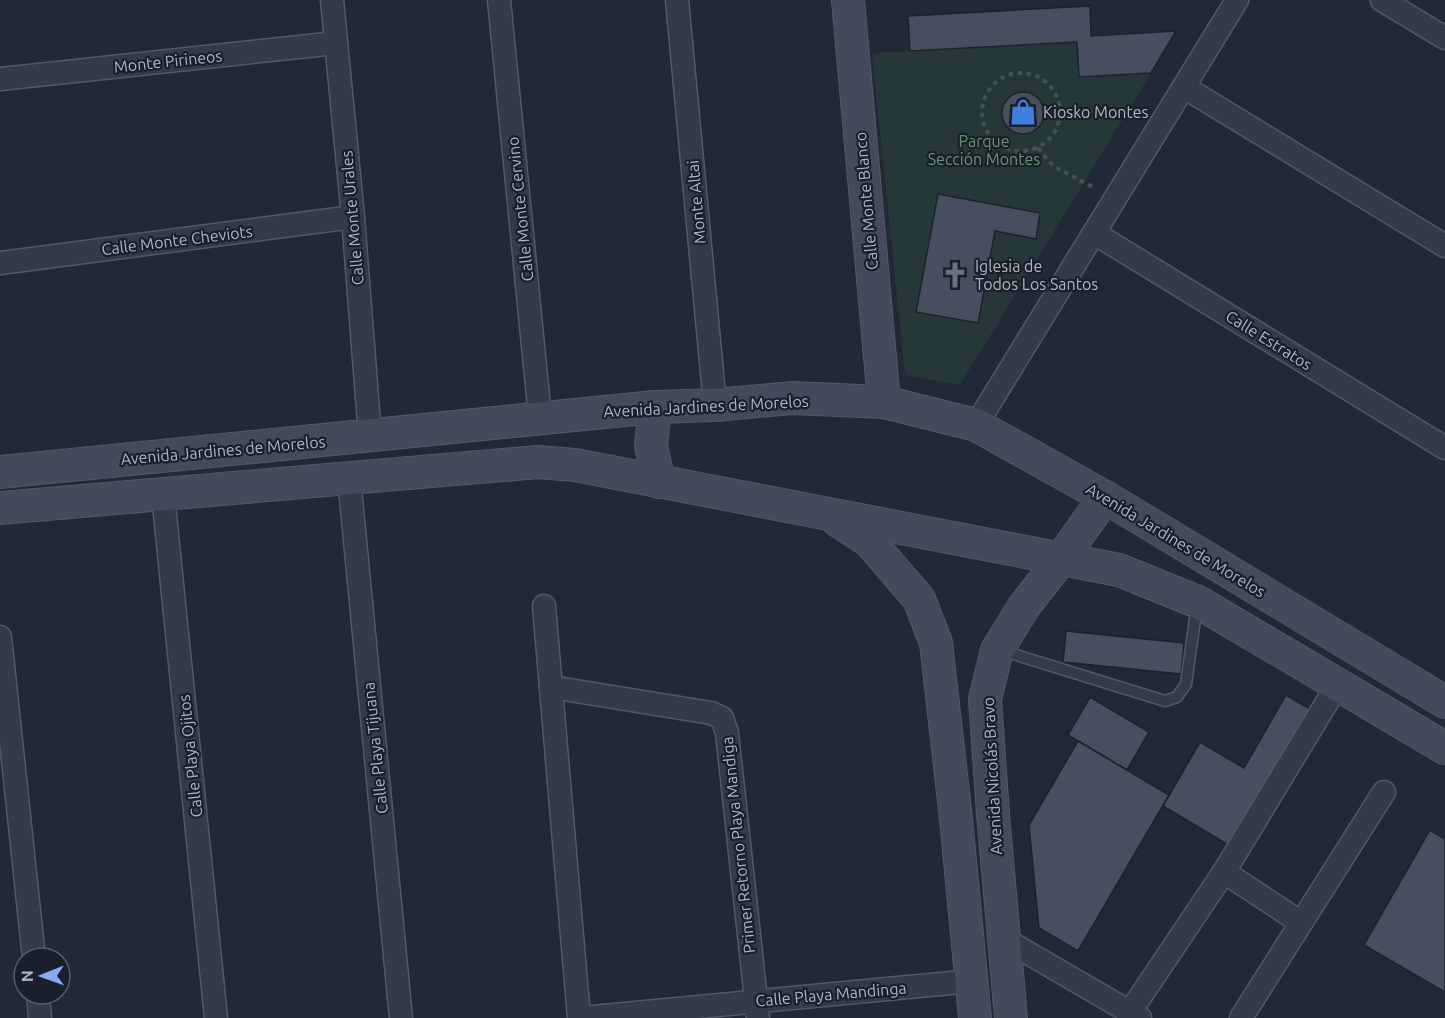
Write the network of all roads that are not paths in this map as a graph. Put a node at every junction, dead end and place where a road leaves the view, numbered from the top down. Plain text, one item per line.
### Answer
1 (332, 0) edge
2 (499, 0) edge
3 (677, 0) edge
4 (848, 0) edge
5 (1237, 0) edge
6 (1382, 0) edge
7 (1443, 31) edge
8 (336, 43) junction
9 (0, 78) edge
10 (1184, 87) junction
11 (353, 218) junction
12 (1094, 233) junction
13 (1445, 246) edge
14 (0, 263) edge
15 (884, 402) junction
16 (715, 405) junction
17 (655, 407) junction
18 (540, 417) junction
19 (976, 425) junction
20 (370, 436) junction
21 (1445, 448) edge
22 (0, 472) edge
23 (349, 478) junction
24 (659, 482) junction
25 (163, 495) junction
26 (1106, 497) junction
27 (0, 508) edge
28 (826, 513) junction
29 (1061, 559) junction
30 (1198, 602) junction
31 (544, 606) dead end
32 (0, 637) edge
33 (997, 650) junction
34 (1338, 684) junction
35 (551, 687) junction
36 (1443, 697) edge
37 (1445, 748) edge
38 (1384, 792) dead end
39 (993, 813) junction
40 (957, 819) junction
41 (1224, 872) junction
42 (1300, 922) junction
43 (1004, 939) junction
44 (33, 946) edge
45 (972, 981) junction
46 (757, 1010) edge
47 (1135, 1015) edge
48 (216, 1018) edge
49 (401, 1018) edge
50 (580, 1018) edge
51 (975, 1018) edge
52 (1011, 1018) edge
53 (1241, 1018) edge

1 - 8 street, Calle Monte Urales
2 - 18 street, Calle Monte Cervino
3 - 16 street, Monte Altai
4 - 15 main road, Calle Monte Blanco
5 - 10 street
6 - 7 street
8 - 9 street, Monte Pirineos
8 - 11 street, Calle Monte Urales
10 - 12 street
10 - 13 street
11 - 14 street, Calle Monte Cheviots
11 - 20 street, Calle Monte Urales
12 - 19 street
12 - 21 street, Calle Estratos
15 - 16 main road, Avenida Jardines de Morelos
15 - 19 main road, Avenida Jardines de Morelos
16 - 17 main road, Avenida Jardines de Morelos
17 - 18 main road, Avenida Jardines de Morelos
17 - 24 main road
18 - 20 main road, Avenida Jardines de Morelos
19 - 26 main road, Avenida Jardines de Morelos
20 - 22 main road, Avenida Jardines de Morelos
23 - 24 main road
23 - 25 main road
23 - 49 street, Calle Playa Tijuana
24 - 28 main road
25 - 27 main road
25 - 48 street, Calle Playa Ojitos
26 - 29 main road, Avenida Nicolás Bravo
26 - 36 main road, Avenida Jardines de Morelos
28 - 29 main road
28 - 40 main road
29 - 30 main road
29 - 33 main road, Avenida Nicolás Bravo
30 - 33 lane
30 - 34 main road
31 - 35 street
32 - 44 street
33 - 39 main road, Avenida Nicolás Bravo
34 - 37 main road
34 - 41 street
35 - 46 street, Primer Retorno Playa Mandiga
35 - 50 street
38 - 42 street
39 - 40 main road
39 - 43 main road, Avenida Nicolás Bravo
40 - 45 main road
41 - 42 street
41 - 47 street
42 - 53 street
43 - 47 street
43 - 52 main road, Avenida Nicolás Bravo
45 - 46 street, Calle Playa Mandinga
45 - 51 main road
46 - 50 street, Calle Playa Mandinga

